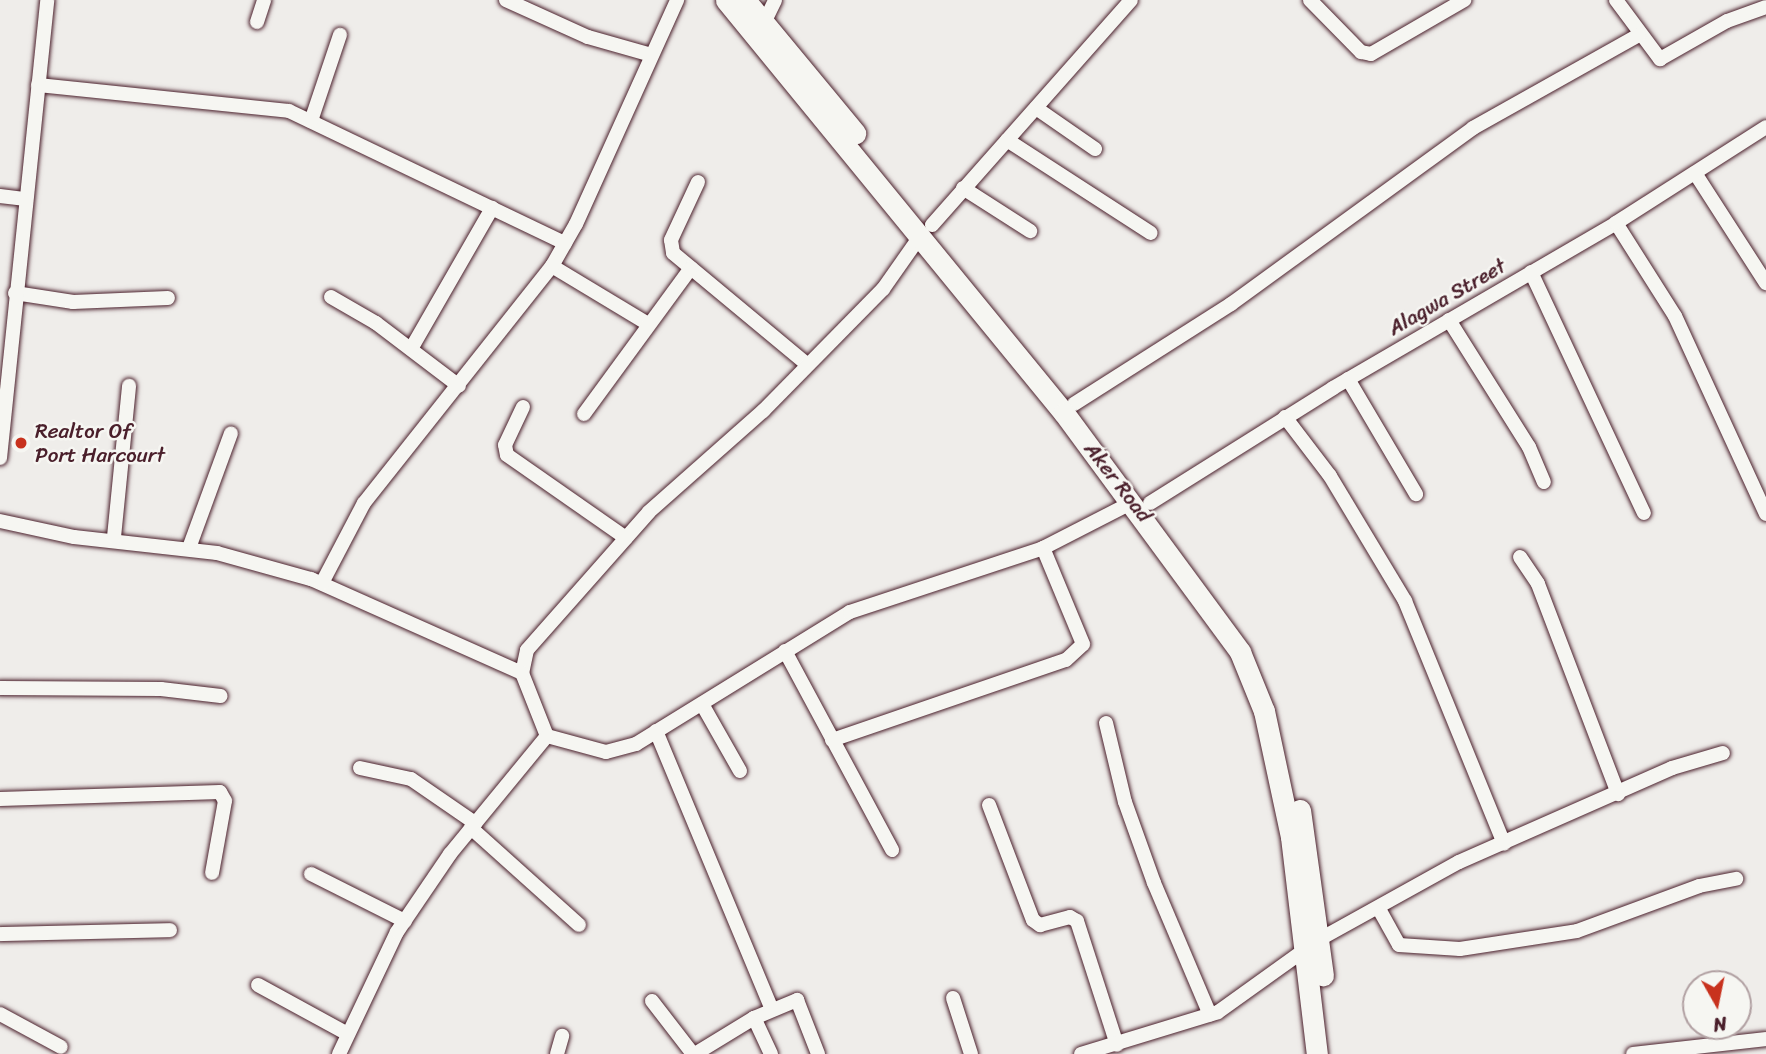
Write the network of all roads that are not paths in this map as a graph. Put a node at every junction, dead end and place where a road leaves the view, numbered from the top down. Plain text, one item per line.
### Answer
1 (47, 0) edge
2 (264, 0) edge
3 (506, 0) edge
4 (677, 0) edge
5 (726, 0) edge
6 (746, 0) edge
7 (775, 0) edge
8 (1130, 0) edge
9 (1310, 0) edge
10 (1464, 0) edge
11 (1616, 0) edge
12 (1766, 8) edge
13 (257, 22) dead end
14 (764, 23) junction
15 (340, 35) dead end
16 (1639, 35) junction
17 (651, 55) junction
18 (38, 85) junction
19 (1036, 108) junction
20 (311, 121) junction
21 (1766, 127) edge
22 (1007, 140) junction
23 (1095, 149) dead end
24 (1695, 173) junction
25 (698, 182) dead end
26 (963, 188) junction
27 (0, 196) edge
28 (24, 199) junction
29 (492, 208) junction
30 (1616, 223) junction
31 (926, 230) junction
32 (1030, 231) dead end
33 (1151, 233) dead end
34 (565, 243) junction
35 (552, 266) junction
36 (691, 268) junction
37 (1531, 272) junction
38 (1766, 283) edge
39 (15, 293) junction
40 (331, 297) dead end
41 (168, 299) dead end
42 (1449, 320) junction
43 (648, 324) junction
44 (411, 349) junction
45 (808, 365) junction
46 (1348, 379) junction
47 (3, 382) edge
48 (130, 386) dead end
49 (459, 386) junction
50 (1074, 404) junction
51 (523, 407) dead end
52 (584, 414) dead end
53 (1285, 417) junction
54 (230, 433) dead end
55 (0, 458) edge
56 (1749, 475) junction
57 (1766, 475) edge
58 (1544, 482) dead end
59 (1416, 494) dead end
60 (1142, 502) junction
61 (1644, 513) dead end
62 (1766, 514) edge
63 (0, 521) edge
64 (114, 537) junction
65 (626, 538) junction
66 (189, 548) junction
67 (1043, 548) junction
68 (1520, 557) dead end
69 (322, 583) junction
70 (785, 651) junction
71 (522, 673) junction
72 (0, 688) edge
73 (221, 696) dead end
74 (702, 704) junction
75 (1106, 723) dead end
76 (656, 732) junction
77 (547, 736) junction
78 (832, 740) junction
79 (1723, 753) dead end
80 (360, 768) dead end
81 (740, 771) dead end
82 (1618, 794) junction
83 (0, 799) edge
84 (989, 805) dead end
85 (473, 825) junction
86 (1504, 844) junction
87 (892, 850) dead end
88 (212, 873) dead end
89 (311, 874) dead end
90 (1736, 879) dead end
91 (1379, 909) junction
92 (405, 921) junction
93 (579, 925) dead end
94 (170, 930) dead end
95 (0, 934) edge
96 (1313, 944) junction
97 (258, 985) dead end
98 (953, 998) dead end
99 (652, 1001) dead end
100 (772, 1009) junction
101 (0, 1014) edge
102 (1210, 1015) junction
103 (754, 1018) junction
104 (348, 1034) junction
105 (562, 1036) dead end
106 (1766, 1039) edge
107 (1118, 1045) junction
108 (61, 1047) dead end
109 (339, 1054) edge
110 (556, 1054) edge
111 (694, 1054) edge
112 (771, 1054) edge
113 (818, 1054) edge
114 (971, 1054) edge
115 (1081, 1054) edge
116 (1317, 1054) edge
117 (1331, 1054) edge
118 (1633, 1054) edge

1 - 18 street
2 - 13 street
3 - 17 street
4 - 17 street
5 - 31 street, Aker Road
6 - 14 street, Aker Road
7 - 14 street
8 - 19 street
9 - 10 street
11 - 16 street
12 - 16 street
14 - 31 street, Aker Road
15 - 20 street
16 - 50 street
17 - 34 street
18 - 20 street
18 - 28 street
19 - 22 street
19 - 23 street
20 - 29 street
21 - 24 street, Alagwa Street
22 - 26 street
22 - 33 street
24 - 30 street, Alagwa Street
24 - 38 street
25 - 36 street
26 - 31 street
26 - 32 street
27 - 28 street
28 - 39 street
29 - 34 street
29 - 44 street
30 - 37 street, Alagwa Street
30 - 56 street
31 - 45 street
31 - 50 street, Aker Road
31 - 60 street, Aker Road
34 - 35 street
35 - 43 street
35 - 49 street
36 - 43 street
36 - 45 street
37 - 42 street, Alagwa Street
37 - 61 street
39 - 41 street
39 - 47 street
40 - 44 street
42 - 46 street, Alagwa Street
42 - 58 street
43 - 52 street
44 - 49 street
45 - 65 street
46 - 53 street, Alagwa Street
46 - 59 street
47 - 55 street
48 - 64 street
49 - 69 street
50 - 60 street, Aker Road
51 - 65 street
53 - 60 street, Alagwa Street
53 - 86 street
54 - 66 street
56 - 57 street
56 - 62 street
60 - 67 street, Alagwa Street
60 - 96 street, Aker Road
63 - 64 street
64 - 66 street
65 - 71 street
66 - 69 street
67 - 70 street, Alagwa Street
67 - 78 street
68 - 82 street
69 - 71 street
70 - 74 street, Alagwa Street
70 - 78 street
71 - 77 street
72 - 73 street
74 - 76 street, Alagwa Street
74 - 81 street
75 - 102 street
76 - 77 street, Alagwa Street
76 - 100 street
77 - 85 street
78 - 87 street
79 - 82 street
80 - 85 street
82 - 86 street
83 - 88 street
84 - 107 street
85 - 92 street
85 - 93 street
86 - 91 street
89 - 92 street
90 - 91 street
91 - 96 street
92 - 104 street
94 - 95 street
96 - 102 street
96 - 116 street, Aker Road
96 - 117 street, Aker Road
97 - 104 street
98 - 114 street
99 - 111 street
100 - 103 street
100 - 113 street
101 - 108 street
102 - 107 street
103 - 111 street
103 - 112 street
104 - 109 street
105 - 110 street
106 - 118 street
107 - 115 street

